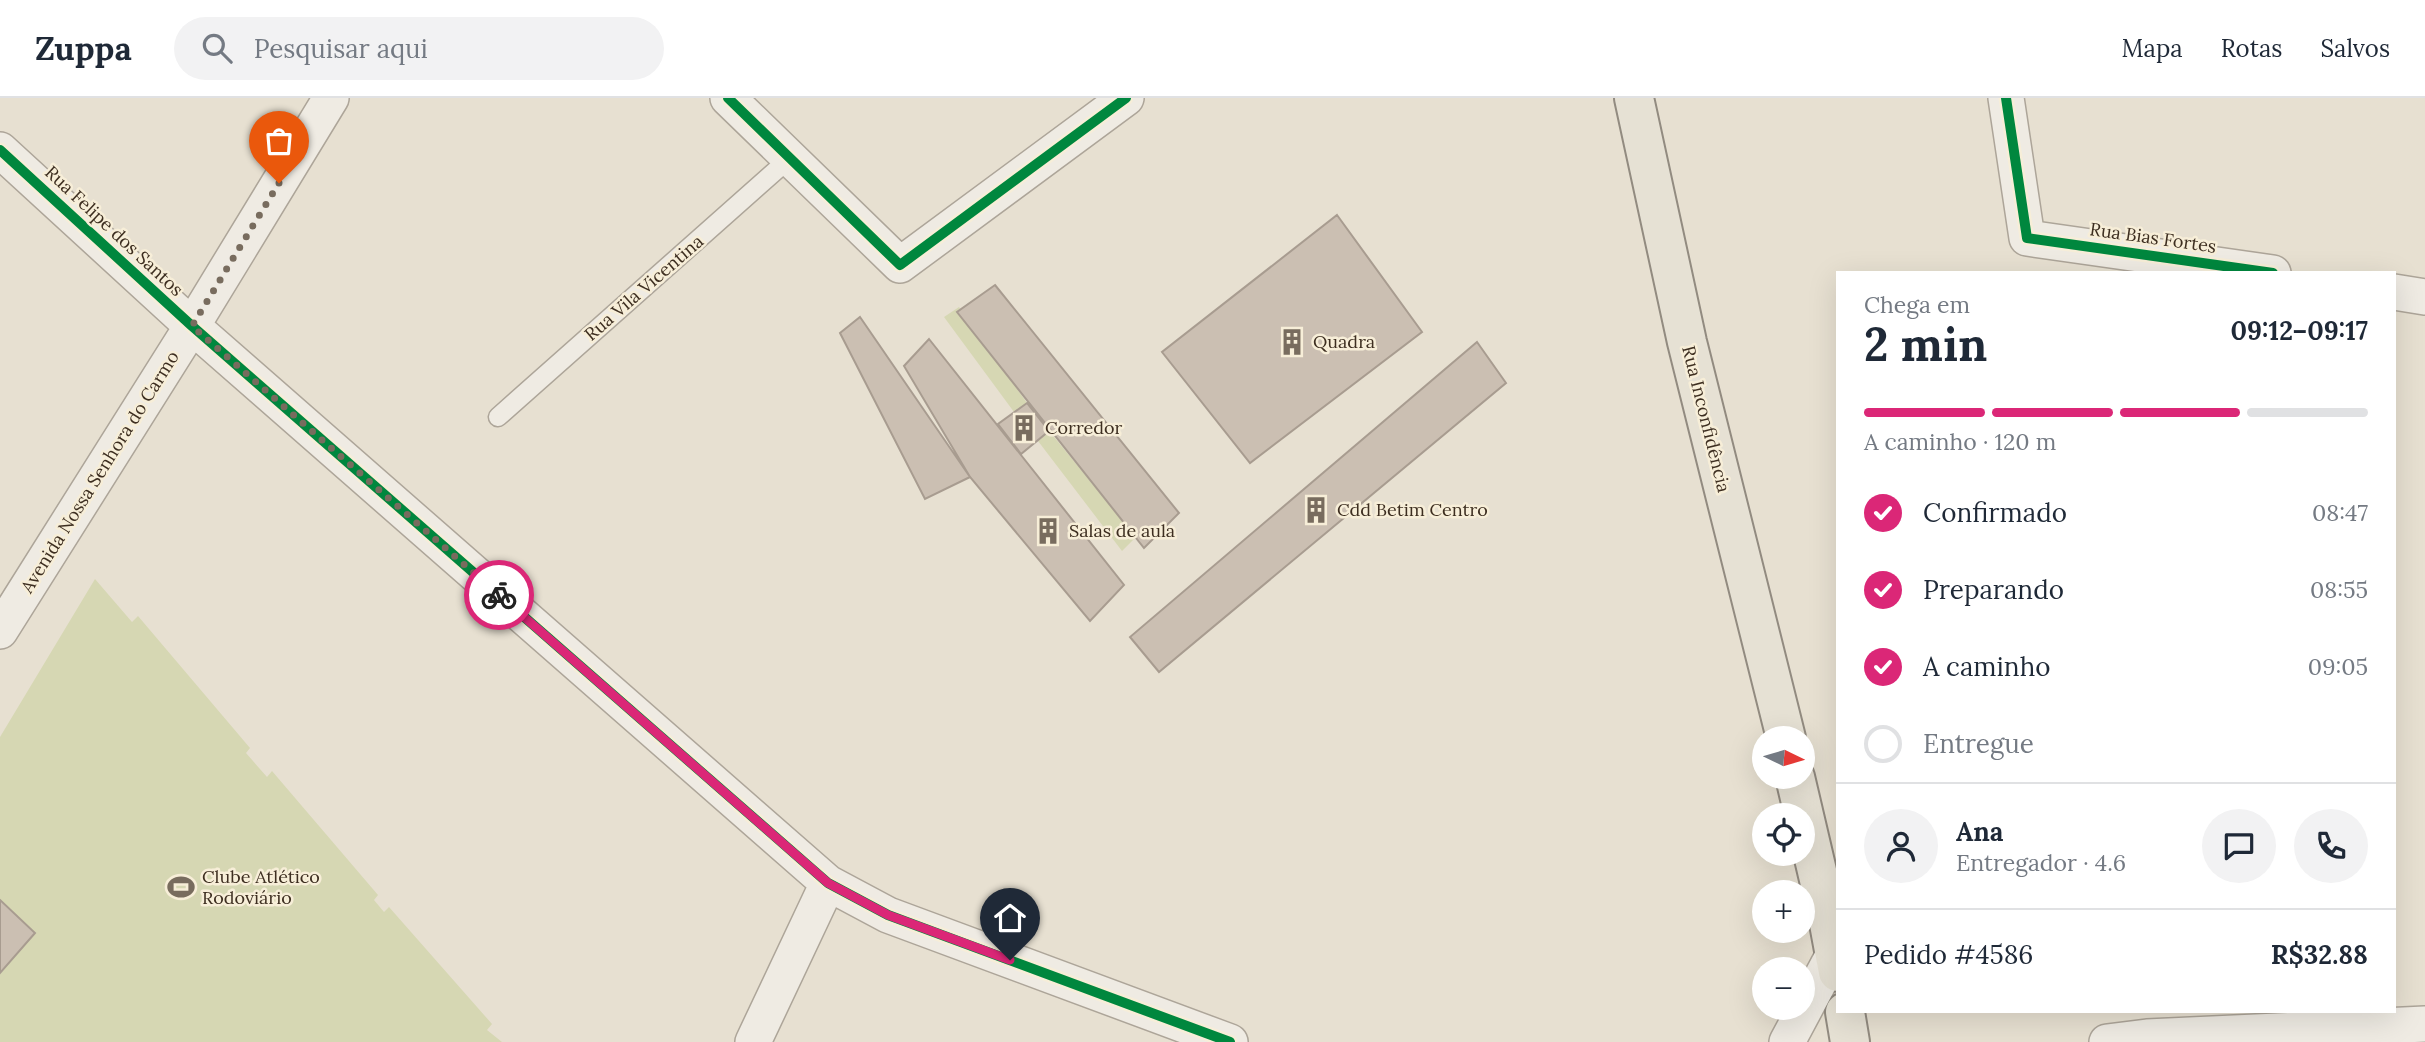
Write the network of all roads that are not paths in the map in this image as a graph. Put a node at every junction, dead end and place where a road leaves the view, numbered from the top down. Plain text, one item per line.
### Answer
1 (331, 98) edge
2 (728, 98) edge
3 (1126, 98) edge
4 (1634, 98) edge
5 (2006, 98) edge
6 (0, 150) edge
7 (790, 158) junction
8 (2232, 270) edge
9 (2396, 292) edge
10 (2425, 297) edge
11 (192, 326) junction
12 (498, 417) dead end
13 (0, 631) edge
14 (1783, 726) edge
15 (1798, 789) edge
16 (828, 883) junction
17 (1836, 963) edge
18 (1844, 1013) edge
19 (2148, 1024) edge
20 (2425, 1024) edge
21 (753, 1042) edge
22 (1230, 1042) edge
23 (1787, 1042) edge
24 (1850, 1042) edge
25 (2107, 1042) edge

1 - 11 street, Avenida Nossa Senhora do Carmo
2 - 7 street
3 - 7 street
4 - 14 main road, Rua Inconfidência
5 - 8 street, Rua Bias Fortes
6 - 11 street, Rua Felipe dos Santos
7 - 12 lane, Rua Vila Vicentina
9 - 10 street
11 - 13 street, Avenida Nossa Senhora do Carmo
11 - 16 street, Rua Felipe dos Santos
15 - 17 main road
16 - 21 street
16 - 22 street, Rua Felipe dos Santos
17 - 23 street
18 - 24 main road
19 - 20 street
19 - 25 street

